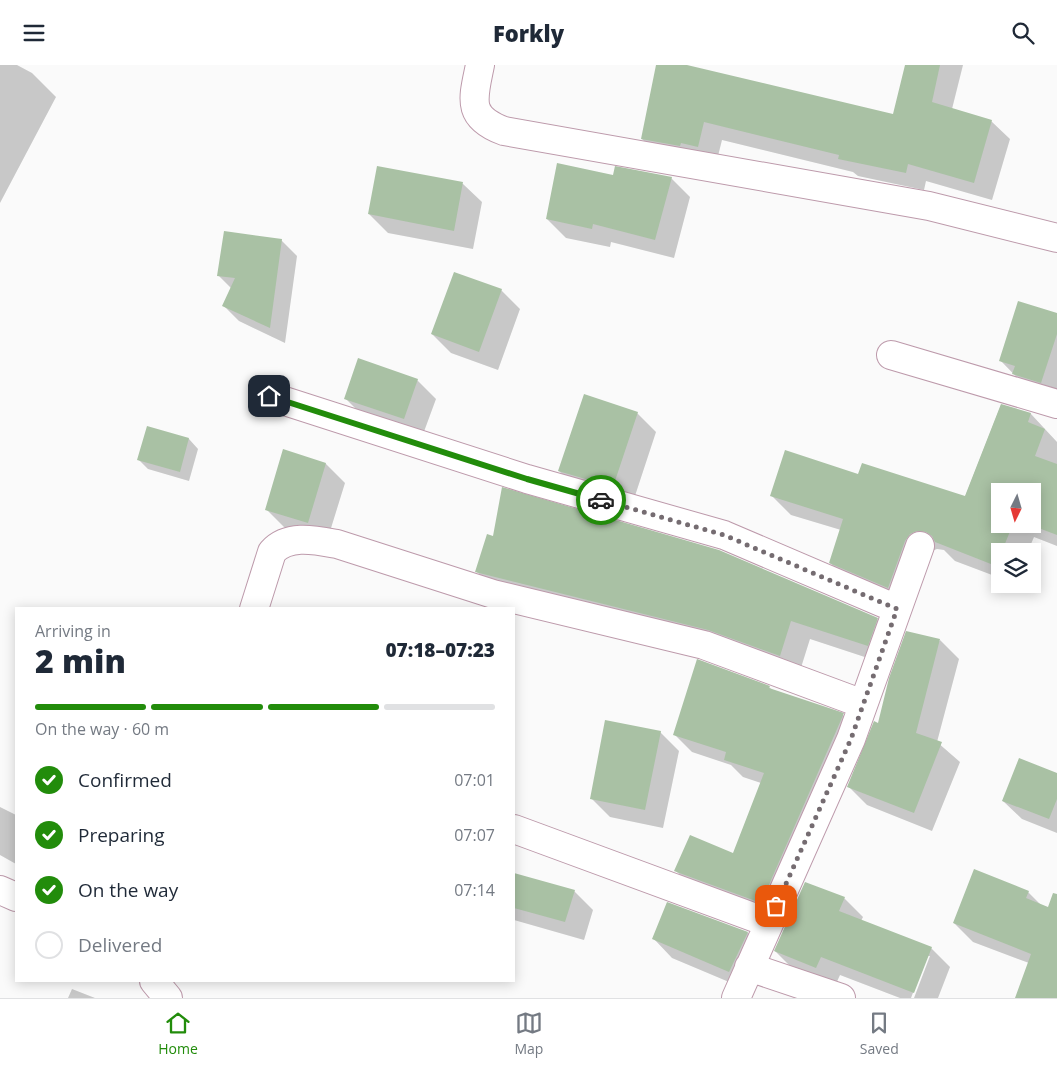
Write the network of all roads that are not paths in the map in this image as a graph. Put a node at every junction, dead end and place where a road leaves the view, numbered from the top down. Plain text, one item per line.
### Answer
1 (480, 65) edge
2 (1057, 238) edge
3 (891, 355) dead end
4 (269, 396) dead end
5 (1057, 404) edge
6 (920, 546) dead end
7 (255, 607) edge
8 (897, 609) junction
9 (863, 704) junction
10 (515, 829) edge
11 (0, 890) edge
12 (15, 897) edge
13 (769, 923) junction
14 (749, 967) junction
15 (155, 982) edge
16 (168, 998) edge
17 (736, 998) edge
18 (841, 998) edge

1 - 2 street
3 - 5 street
4 - 8 street
6 - 8 street
7 - 9 street
8 - 9 street
9 - 13 street
10 - 13 street
11 - 12 street
13 - 14 street
14 - 17 street
14 - 18 street
15 - 16 street

